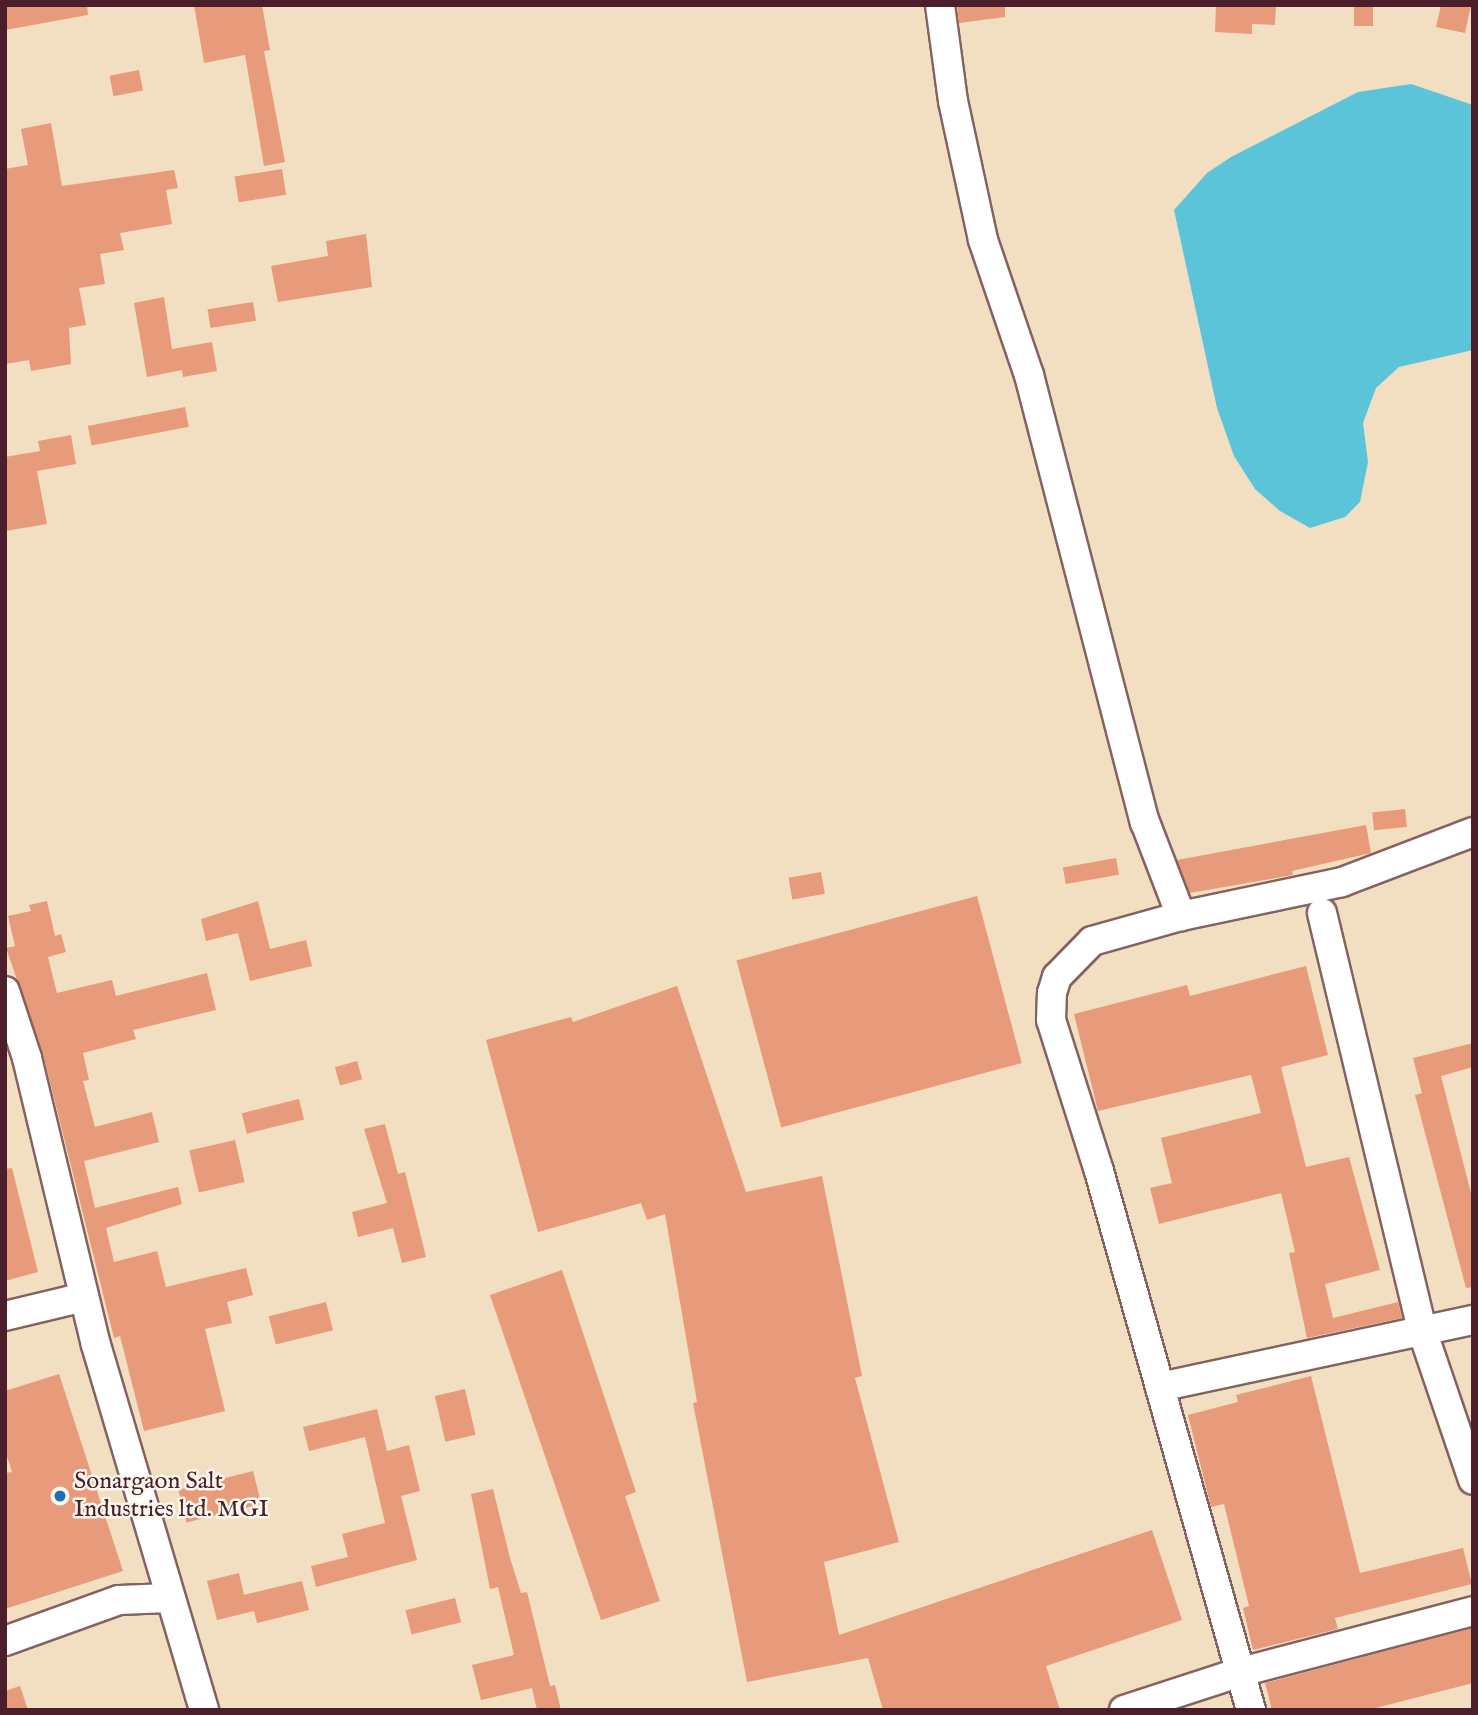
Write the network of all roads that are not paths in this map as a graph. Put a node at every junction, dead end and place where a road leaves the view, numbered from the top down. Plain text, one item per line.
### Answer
1 (940, 5) edge
2 (1473, 832) edge
3 (1322, 913) dead end
4 (1181, 916) junction
5 (5, 991) edge
6 (84, 1297) junction
7 (5, 1316) edge
8 (1473, 1320) edge
9 (1423, 1333) junction
10 (1160, 1387) junction
11 (1473, 1480) edge
12 (169, 1598) junction
13 (1473, 1611) edge
14 (5, 1641) edge
15 (1241, 1672) junction
16 (204, 1710) edge
17 (1124, 1710) edge
18 (1251, 1710) edge

1 - 4 street
2 - 4 street
3 - 9 street
4 - 10 street
5 - 6 street
6 - 7 street
6 - 12 street
8 - 9 street
9 - 10 street
9 - 11 street
10 - 15 street
12 - 14 street
12 - 16 street
13 - 15 street
15 - 17 street
15 - 18 street

